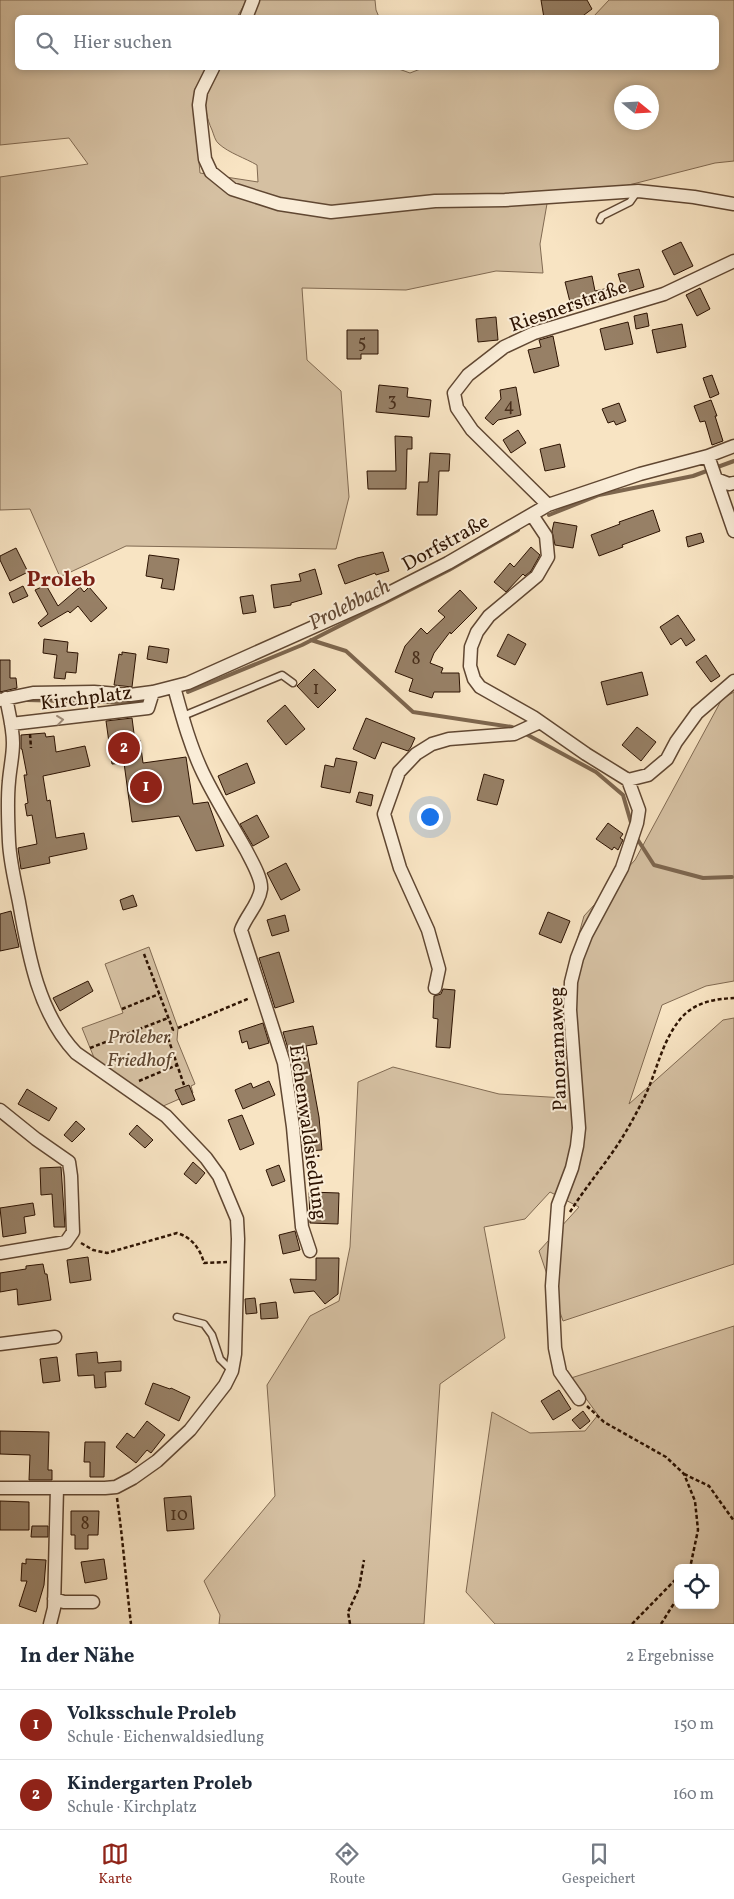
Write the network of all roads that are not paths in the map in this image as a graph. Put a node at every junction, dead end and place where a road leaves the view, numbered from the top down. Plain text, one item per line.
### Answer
1 (253, 0) edge
2 (247, 15) edge
3 (212, 70) edge
4 (638, 192) junction
5 (734, 204) edge
6 (600, 220) dead end
7 (734, 262) edge
8 (734, 446) edge
9 (709, 460) junction
10 (716, 479) junction
11 (734, 483) edge
12 (548, 505) junction
13 (532, 515) junction
14 (734, 531) edge
15 (734, 681) edge
16 (293, 683) dead end
17 (174, 686) junction
18 (153, 692) junction
19 (4, 701) edge
20 (183, 716) junction
21 (536, 723) junction
22 (12, 724) junction
23 (628, 780) junction
24 (435, 988) dead end
25 (0, 1110) edge
26 (310, 1251) dead end
27 (0, 1253) edge
28 (177, 1317) dead end
29 (55, 1337) dead end
30 (0, 1344) edge
31 (232, 1371) junction
32 (579, 1398) road end
33 (0, 1488) edge
34 (57, 1488) junction
35 (54, 1599) junction
36 (93, 1602) dead end
37 (50, 1624) edge

1 - 2 street
3 - 4 street
4 - 5 street
4 - 6 lane
7 - 12 street, Riesnerstraße
8 - 9 street, Dorfstraße
9 - 10 street
9 - 12 street, Dorfstraße
10 - 11 street
10 - 14 street
12 - 13 street, Dorfstraße
13 - 17 street, Dorfstraße
13 - 21 street
15 - 23 street
16 - 20 lane
17 - 18 street, Dorfstraße
17 - 20 street, Eichenwaldsiedlung
18 - 19 street, Dorfstraße
22 -> 18 street, Kirchplatz
19 - 22 street
20 - 26 street, Eichenwaldsiedlung
21 - 23 street
21 - 24 street
22 - 31 street
23 - 32 street, Panoramaweg
25 - 27 street
28 - 31 lane
29 - 30 street
31 - 34 street
33 - 34 street
34 - 35 street
35 - 36 street
35 - 37 street

